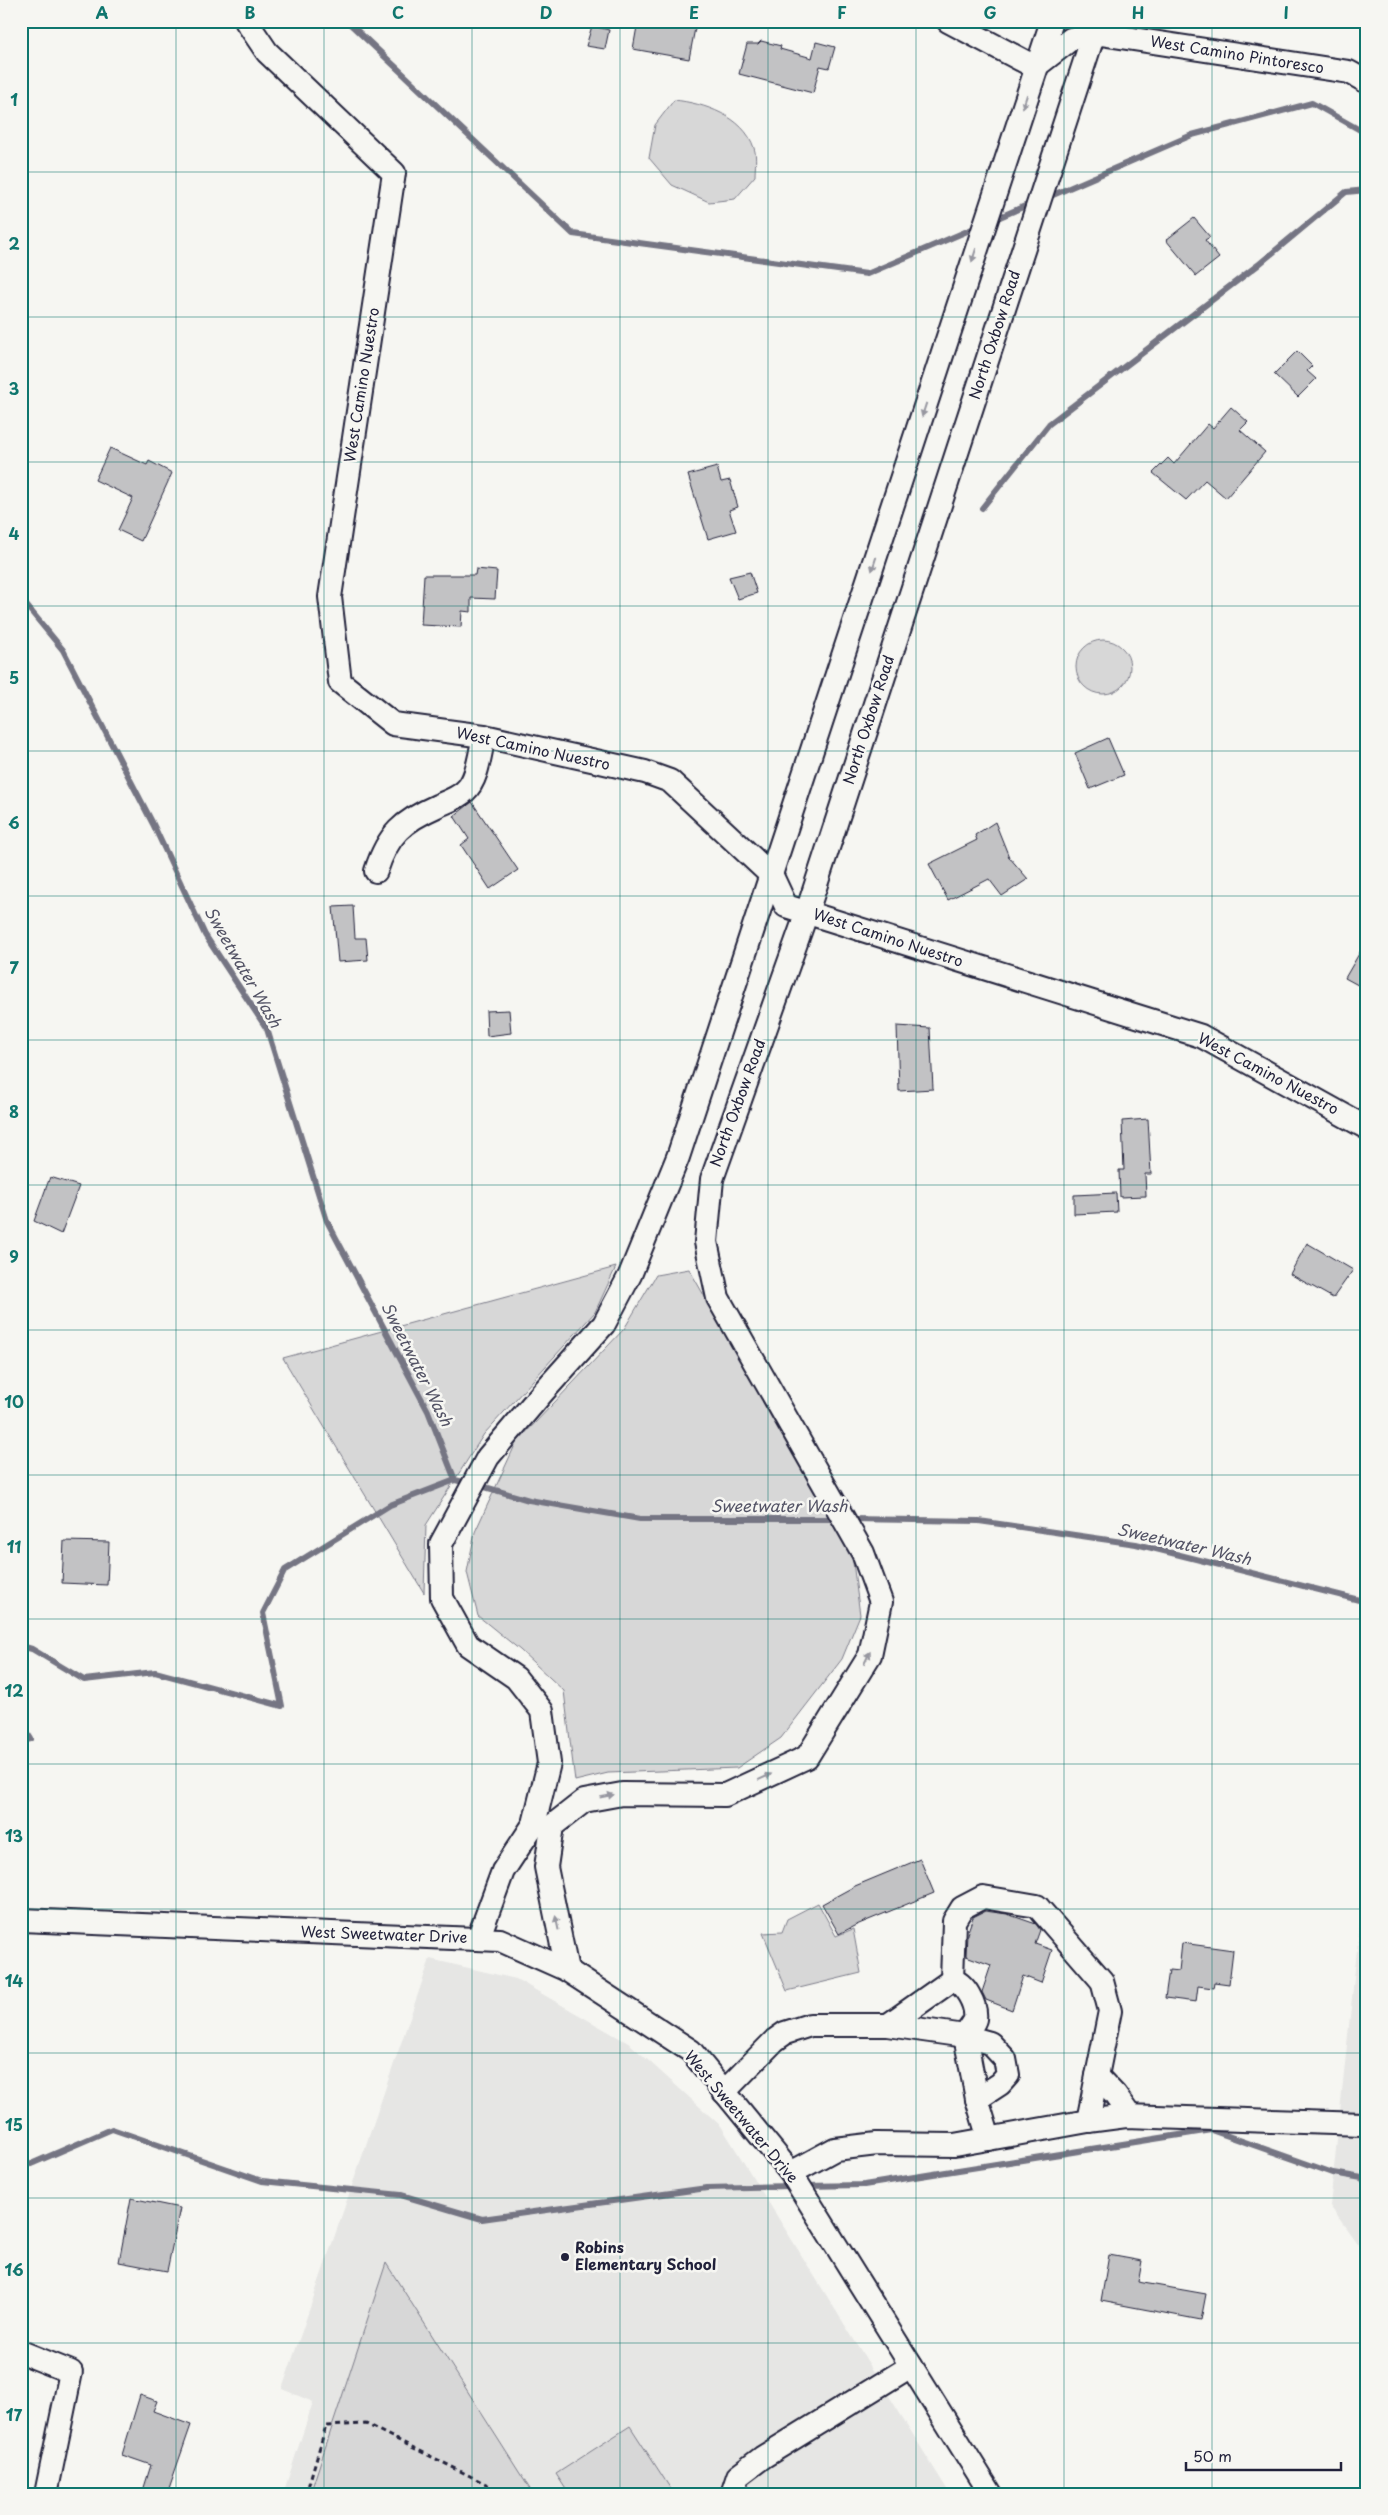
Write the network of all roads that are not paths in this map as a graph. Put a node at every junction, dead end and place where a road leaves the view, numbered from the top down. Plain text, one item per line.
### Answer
1 (246, 21) edge
2 (948, 21) edge
3 (1052, 21) edge
4 (1096, 27) edge
5 (1036, 67) junction
6 (1367, 82) edge
7 (484, 736) junction
8 (376, 871) dead end
9 (772, 876) junction
10 (807, 912) junction
11 (1367, 1128) edge
12 (21, 1920) edge
13 (478, 1940) junction
14 (567, 1970) junction
15 (952, 1980) junction
16 (888, 2025) junction
17 (965, 2036) junction
18 (1097, 2076) junction
19 (724, 2092) junction
20 (977, 2099) junction
21 (1130, 2116) junction
22 (1088, 2121) junction
23 (1367, 2126) edge
24 (989, 2139) junction
25 (791, 2173) junction
26 (21, 2352) edge
27 (911, 2366) junction
28 (46, 2494) edge
29 (732, 2494) edge
30 (991, 2494) edge

1 - 7 street, West Camino Nuestro
2 - 5 street
3 - 5 street
4 - 5 street, West Camino Pintoresco
4 - 6 street, West Camino Pintoresco
4 - 10 street, North Oxbow Road
5 -> 9 street
7 - 8 street
7 - 9 street, West Camino Nuestro
9 - 10 street, West Camino Nuestro
9 - 13 street
10 - 11 street, West Camino Nuestro
14 -> 10 street, North Oxbow Road
12 - 13 street, West Sweetwater Drive
13 - 14 street, West Sweetwater Drive
14 - 19 street, West Sweetwater Drive
15 - 16 street
15 - 17 street
15 - 18 street
16 - 17 street
16 - 19 street
17 - 20 street
17 - 20 street
18 - 21 street
18 - 22 street
19 - 25 street, West Sweetwater Drive
20 - 24 street
21 - 22 street
21 - 23 street
22 - 24 street
24 - 25 street
25 - 27 street, West Sweetwater Drive
26 - 28 street
27 - 29 street
27 - 30 street, West Sweetwater Drive

